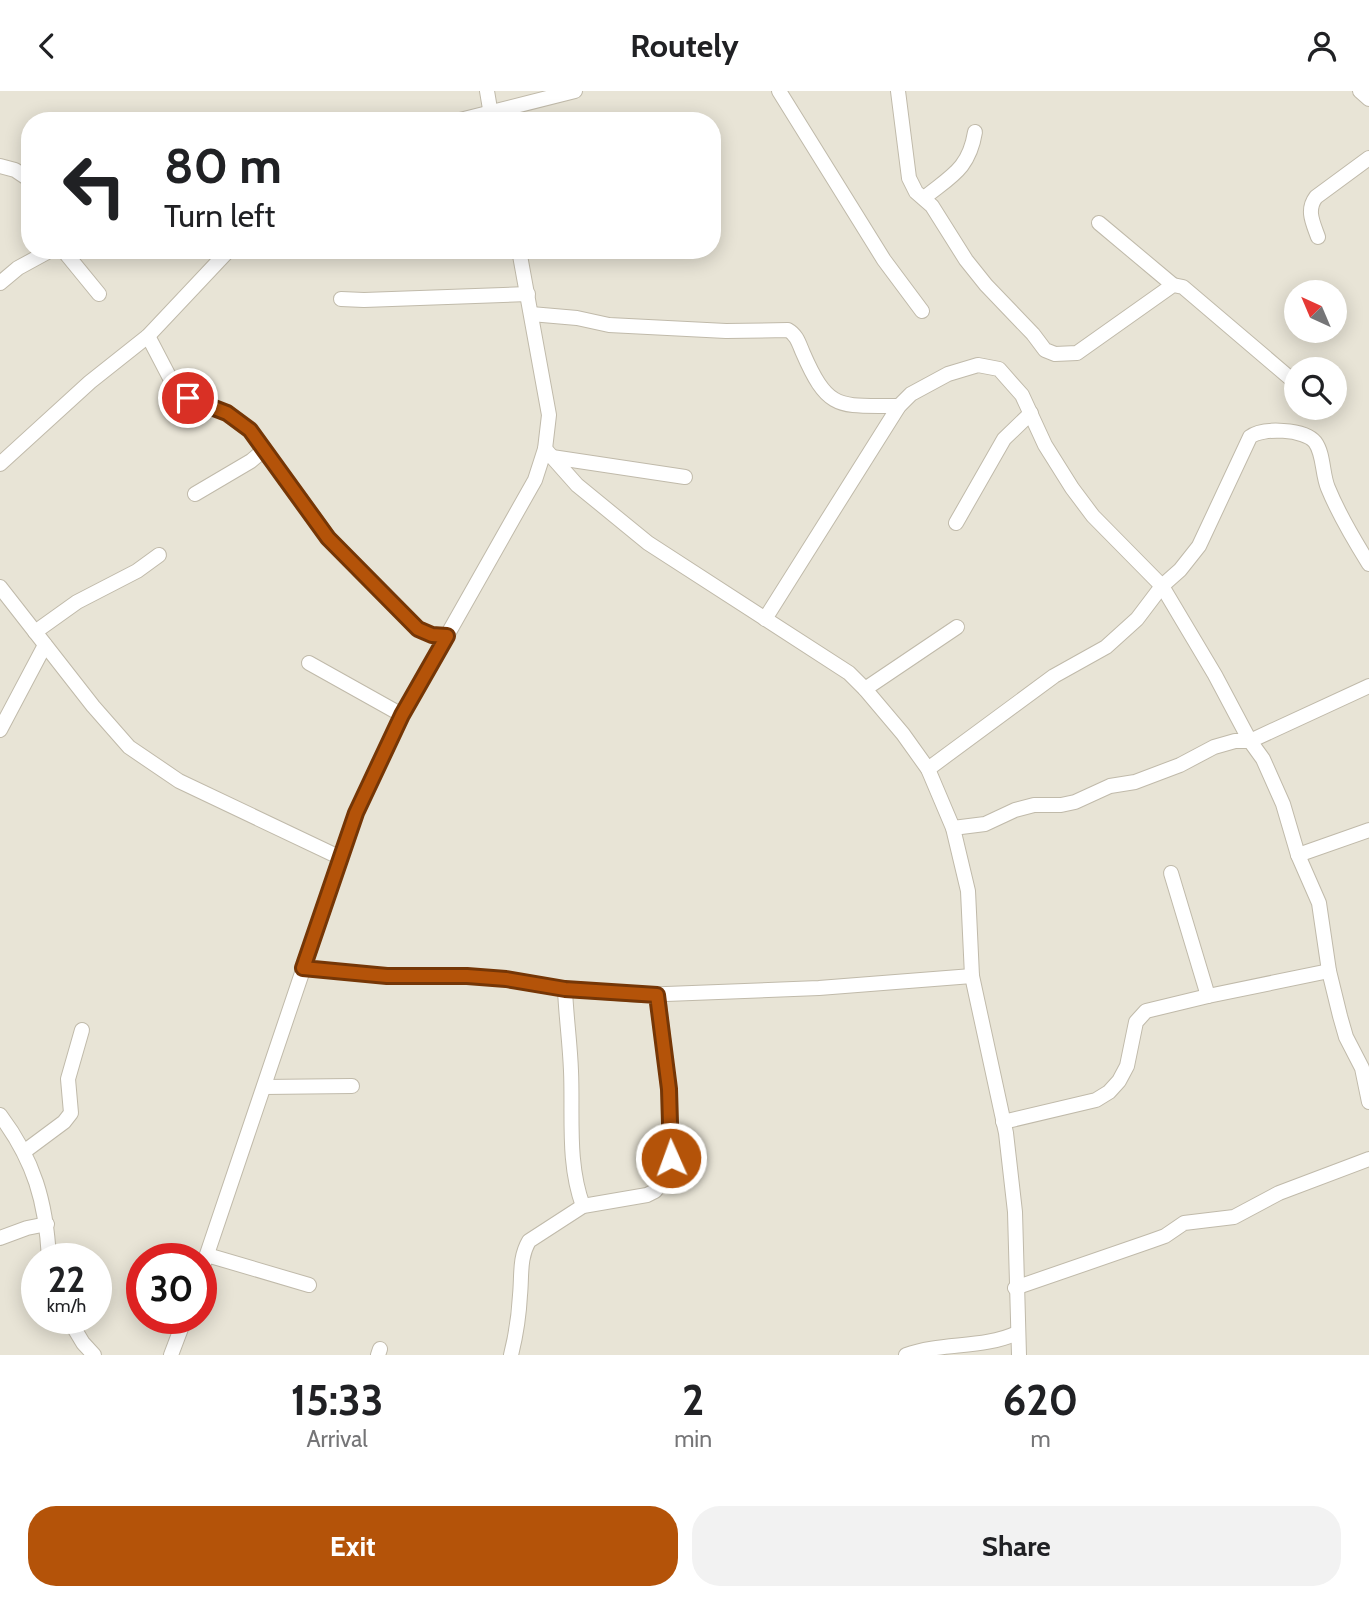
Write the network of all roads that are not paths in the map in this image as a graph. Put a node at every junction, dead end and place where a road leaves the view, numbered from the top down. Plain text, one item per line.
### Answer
1 (487, 91) edge
2 (575, 91) edge
3 (779, 91) edge
4 (898, 91) edge
5 (1360, 91) edge
6 (1369, 99) edge
7 (490, 112) edge
8 (507, 112) edge
9 (975, 132) dead end
10 (1369, 158) edge
11 (0, 166) edge
12 (21, 174) edge
13 (924, 198) junction
14 (1099, 223) dead end
15 (1318, 237) dead end
16 (34, 259) edge
17 (70, 259) edge
18 (221, 259) edge
19 (521, 259) edge
20 (0, 283) edge
21 (1173, 285) junction
22 (99, 294) dead end
23 (527, 294) junction
24 (341, 299) dead end
25 (922, 311) dead end
26 (531, 314) junction
27 (148, 336) junction
28 (1284, 373) edge
29 (900, 406) junction
30 (1031, 413) junction
31 (264, 450) junction
32 (548, 453) junction
33 (0, 464) edge
34 (685, 477) dead end
35 (195, 494) dead end
36 (956, 523) dead end
37 (159, 555) dead end
38 (1369, 564) edge
39 (0, 586) edge
40 (1162, 586) junction
41 (765, 619) junction
42 (957, 627) dead end
43 (35, 632) junction
44 (447, 636) junction
45 (45, 645) junction
46 (309, 663) dead end
47 (1369, 686) edge
48 (865, 688) junction
49 (402, 715) junction
50 (0, 730) edge
51 (1250, 741) junction
52 (928, 769) junction
53 (953, 828) junction
54 (1369, 830) edge
55 (1298, 855) junction
56 (341, 858) junction
57 (1171, 873) dead end
58 (303, 968) junction
59 (1329, 971) junction
60 (972, 976) junction
61 (565, 989) junction
62 (657, 995) junction
63 (1208, 996) junction
64 (82, 1030) dead end
65 (264, 1087) junction
66 (352, 1087) dead end
67 (1369, 1102) edge
68 (0, 1115) edge
69 (1003, 1122) junction
70 (25, 1151) junction
71 (1369, 1159) edge
72 (583, 1206) junction
73 (47, 1224) junction
74 (0, 1238) edge
75 (48, 1243) edge
76 (211, 1243) edge
77 (217, 1258) edge
78 (309, 1286) dead end
79 (1015, 1289) junction
80 (1017, 1333) junction
81 (78, 1334) edge
82 (179, 1334) edge
83 (94, 1355) edge
84 (171, 1355) edge
85 (512, 1355) edge
86 (906, 1355) edge
87 (1019, 1355) edge

1 - 7 street
2 - 8 street
3 - 25 street
4 - 13 street
5 - 6 street
9 - 13 street
10 - 15 street
11 - 12 street
13 - 21 street
14 - 21 street
16 - 20 street
17 - 22 street
18 - 27 street
19 - 23 street
21 - 28 street
23 - 24 street
23 - 26 street
26 - 29 street
26 - 32 street
27 - 31 street
27 - 33 street
29 - 30 street
29 - 41 street
30 - 36 street
30 - 40 street
31 - 35 street
31 - 44 street
32 - 34 street
32 - 41 street
32 - 44 street
37 - 43 street
38 - 40 street
39 - 43 street
40 - 51 street
40 - 52 street
41 - 48 street
42 - 48 street
43 - 45 street
44 - 49 street
45 - 50 street
45 - 56 street
46 - 49 street
47 - 51 street
48 - 52 street
49 - 56 street
51 - 53 street
51 - 55 street
52 - 53 street
53 - 60 street
54 - 55 street
55 - 59 street
56 - 58 street
57 - 63 street
58 - 61 street
58 - 65 street
59 - 63 street
59 - 67 street
60 - 62 street
60 - 69 street
61 - 62 street
61 - 72 street
62 - 72 street
63 - 69 street
64 - 70 street
65 - 66 street
65 - 76 street
68 - 70 street
69 - 79 street
70 - 73 street
71 - 79 street
72 - 85 street
73 - 74 street
73 - 75 street
77 - 78 street
79 - 80 street
80 - 86 street
80 - 87 street
81 - 83 street
82 - 84 street

